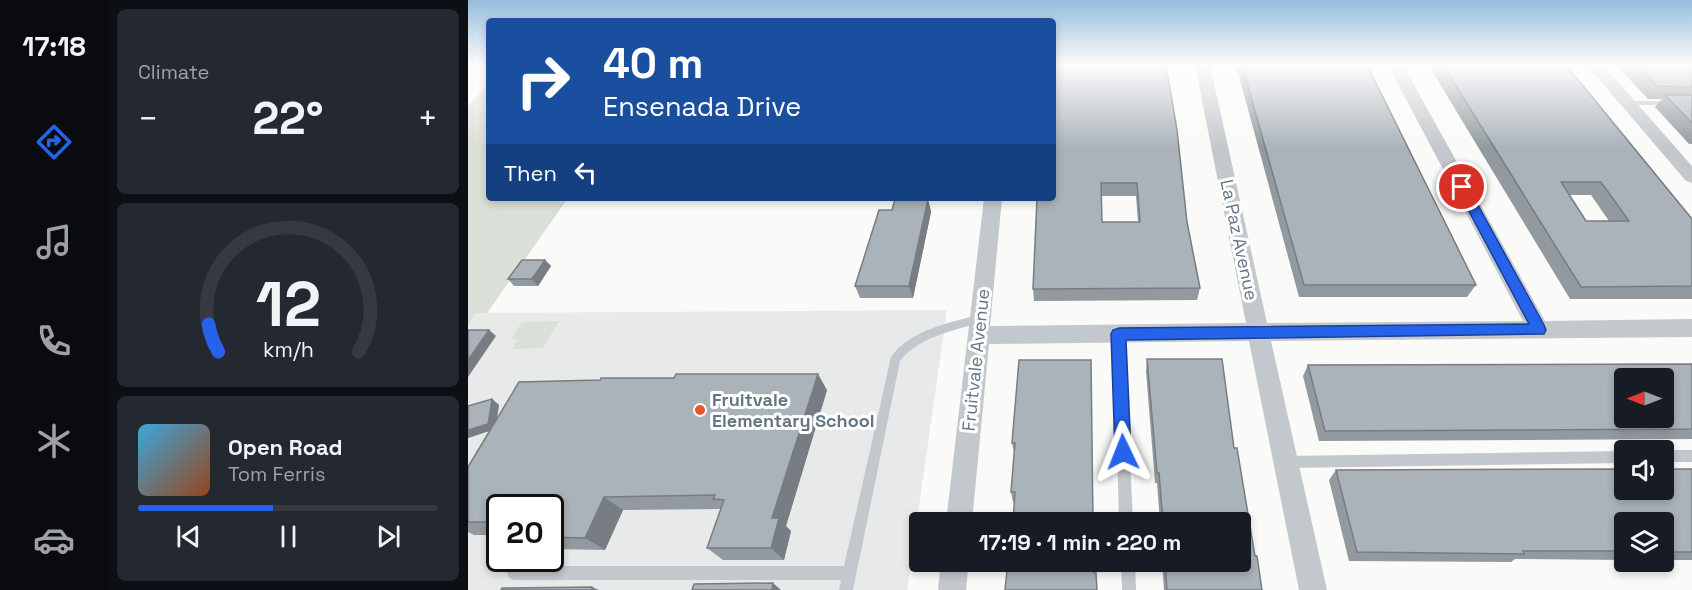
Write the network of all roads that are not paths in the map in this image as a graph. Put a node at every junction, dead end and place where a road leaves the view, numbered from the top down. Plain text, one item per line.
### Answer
1 (1208, 93) edge
2 (1409, 93) edge
3 (1618, 93) edge
4 (1627, 103) junction
5 (1692, 103) edge
6 (1688, 168) edge
7 (993, 201) edge
8 (980, 327) junction
9 (1692, 328) edge
10 (1539, 330) junction
11 (1258, 333) junction
12 (1119, 334) junction
13 (1674, 456) edge
14 (1692, 456) edge
15 (1614, 457) edge
16 (1286, 462) junction
17 (960, 512) edge
18 (1126, 512) edge
19 (954, 572) edge
20 (1128, 572) edge
21 (514, 573) dead end
22 (850, 573) junction
23 (846, 590) edge
24 (952, 590) edge
25 (1129, 590) edge
26 (1313, 590) edge

1 - 11 street, La Paz Avenue
2 - 10 street
3 - 4 street
4 - 5 lane
4 - 6 street
7 - 8 street, Fruitvale Avenue
8 - 12 street
8 - 17 street, Fruitvale Avenue
8 - 22 lane
9 - 10 street
10 - 11 street
11 - 12 street
11 - 16 street, La Paz Avenue
12 - 18 lane
13 - 14 lane
15 - 16 lane
16 - 26 street, La Paz Avenue
19 - 24 street
20 - 25 lane
21 - 22 lane
22 - 23 lane

